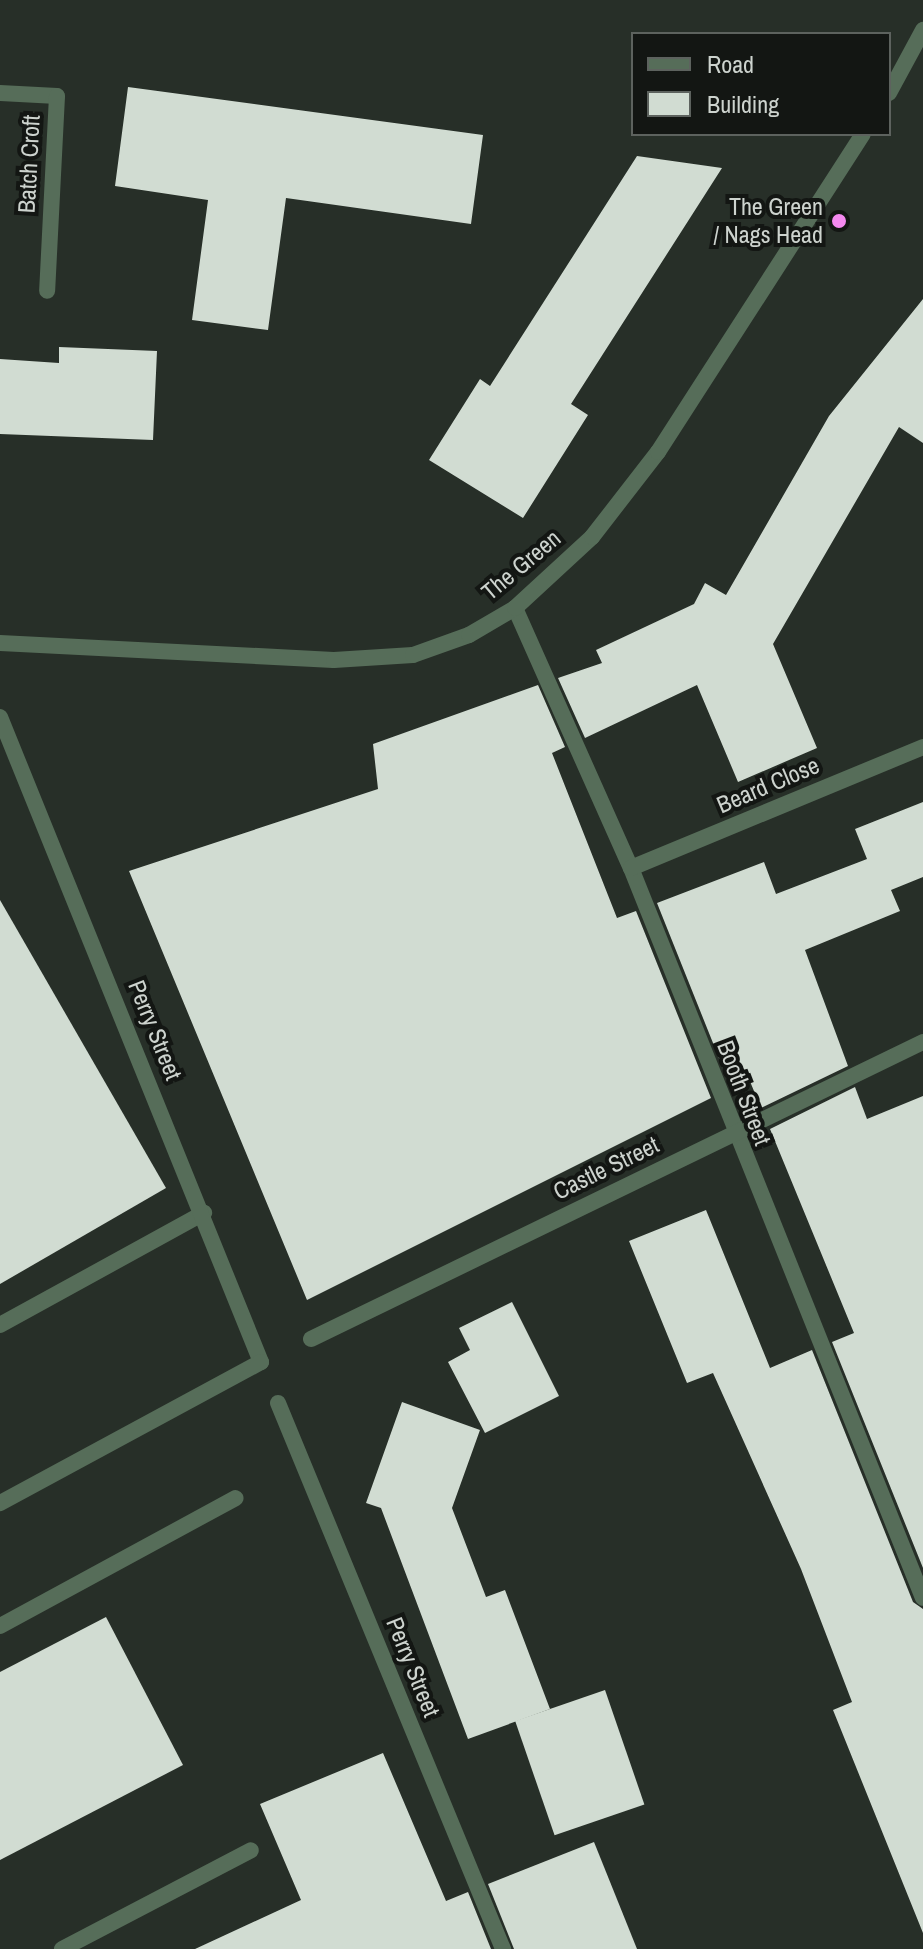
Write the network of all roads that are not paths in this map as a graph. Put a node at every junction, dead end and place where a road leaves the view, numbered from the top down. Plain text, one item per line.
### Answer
1 (923, 30) edge
2 (923, 57) edge
3 (907, 65) junction
4 (891, 90) edge
5 (0, 93) edge
6 (862, 136) edge
7 (47, 291) dead end
8 (515, 608) junction
9 (0, 643) edge
10 (0, 717) edge
11 (923, 747) edge
12 (631, 868) junction
13 (923, 1042) edge
14 (734, 1133) junction
15 (204, 1213) junction
16 (0, 1325) edge
17 (311, 1339) dead end
18 (278, 1403) dead end
19 (236, 1498) dead end
20 (0, 1503) edge
21 (923, 1598) edge
22 (0, 1626) edge
23 (251, 1850) dead end
24 (62, 1949) edge
25 (503, 1949) edge

1 - 3 street
2 - 3 street
3 - 4 street
5 - 7 street, Batch Croft
6 - 8 street, The Green
8 - 9 street, The Green
8 - 12 street, Booth Street
10 - 15 street, Perry Street
11 - 12 street, Beard Close
12 - 14 street, Booth Street
13 - 14 street, Castle Street
14 - 17 street, Castle Street
14 - 21 street, Booth Street
15 - 16 street
15 - 20 street, Perry Street
18 - 25 street, Perry Street
19 - 22 street
23 - 24 street

